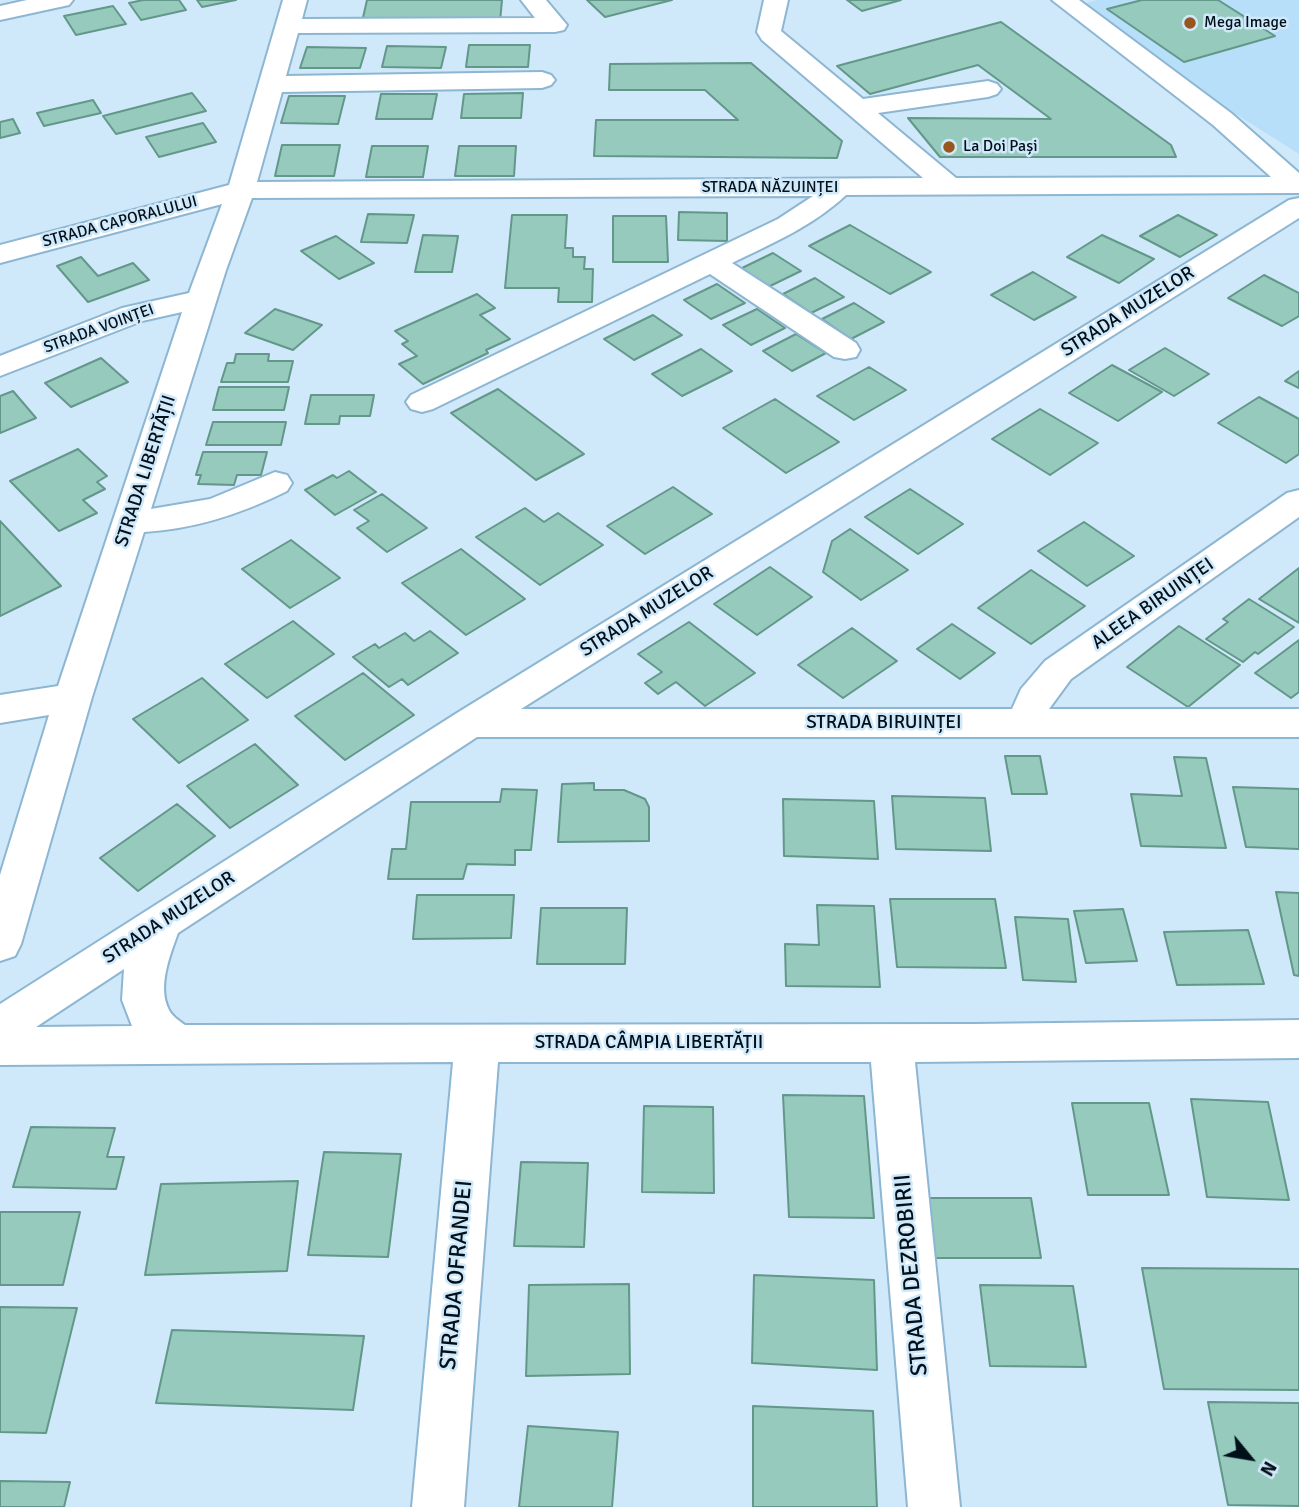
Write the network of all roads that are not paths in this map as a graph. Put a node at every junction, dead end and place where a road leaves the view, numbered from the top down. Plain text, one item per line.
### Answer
1 (341, 0) edge
2 (533, 0) edge
3 (776, 0) edge
4 (53, 1) edge
5 (1076, 2) edge
6 (0, 13) edge
7 (288, 22) edge
8 (335, 26) junction
9 (529, 39) dead end
10 (542, 80) dead end
11 (271, 84) junction
12 (988, 89) dead end
13 (857, 108) junction
14 (839, 187) junction
15 (950, 187) junction
16 (241, 190) junction
17 (1298, 192) edge
18 (0, 254) edge
19 (711, 262) junction
20 (201, 299) junction
21 (845, 350) dead end
22 (0, 367) edge
23 (422, 402) dead end
24 (275, 484) dead end
25 (1299, 501) edge
26 (130, 521) junction
27 (73, 697) junction
28 (0, 709) edge
29 (470, 723) junction
30 (1026, 723) junction
31 (1299, 723) edge
32 (161, 924) junction
33 (0, 944) edge
34 (0, 1027) edge
35 (477, 1042) junction
36 (174, 1043) junction
37 (891, 1043) junction
38 (0, 1046) edge
39 (1297, 1046) edge
40 (438, 1507) edge
41 (934, 1507) edge

1 - 8 street
2 - 8 street
3 - 13 street
4 - 6 street
5 - 17 street
7 - 8 street
7 - 9 street
7 - 11 street, STRADA LIBERTĂȚII
10 - 11 street
11 - 16 street, STRADA LIBERTĂȚII
12 - 13 street
13 - 15 street
14 - 15 street, STRADA NĂZUINȚEI
14 - 16 street, STRADA NĂZUINȚEI
14 - 19 street
15 - 17 street, STRADA NĂZUINȚEI
16 - 18 street, STRADA CAPORALULUI
16 - 20 street, STRADA LIBERTĂȚII
17 - 29 street, STRADA MUZELOR
19 - 21 street
19 - 23 street
20 - 22 street, STRADA VOINȚEI
20 - 26 street, STRADA LIBERTĂȚII
24 - 26 street
25 - 30 street, ALEEA BIRUINȚEI
26 - 27 street, STRADA LIBERTĂȚII
27 - 28 street
27 - 33 street, STRADA LIBERTĂȚII
29 - 30 street, STRADA BIRUINȚEI
29 - 32 street, STRADA MUZELOR
30 - 31 street, STRADA BIRUINȚEI
32 - 34 street, STRADA MUZELOR
32 - 36 street
35 - 36 street, STRADA CÂMPIA LIBERTĂȚII
35 - 37 street, STRADA CÂMPIA LIBERTĂȚII
35 - 40 street, STRADA OFRANDEI
36 - 38 street, STRADA CÂMPIA LIBERTĂȚII
37 - 39 street, STRADA CÂMPIA LIBERTĂȚII
37 - 41 street, STRADA DEZROBIRII

